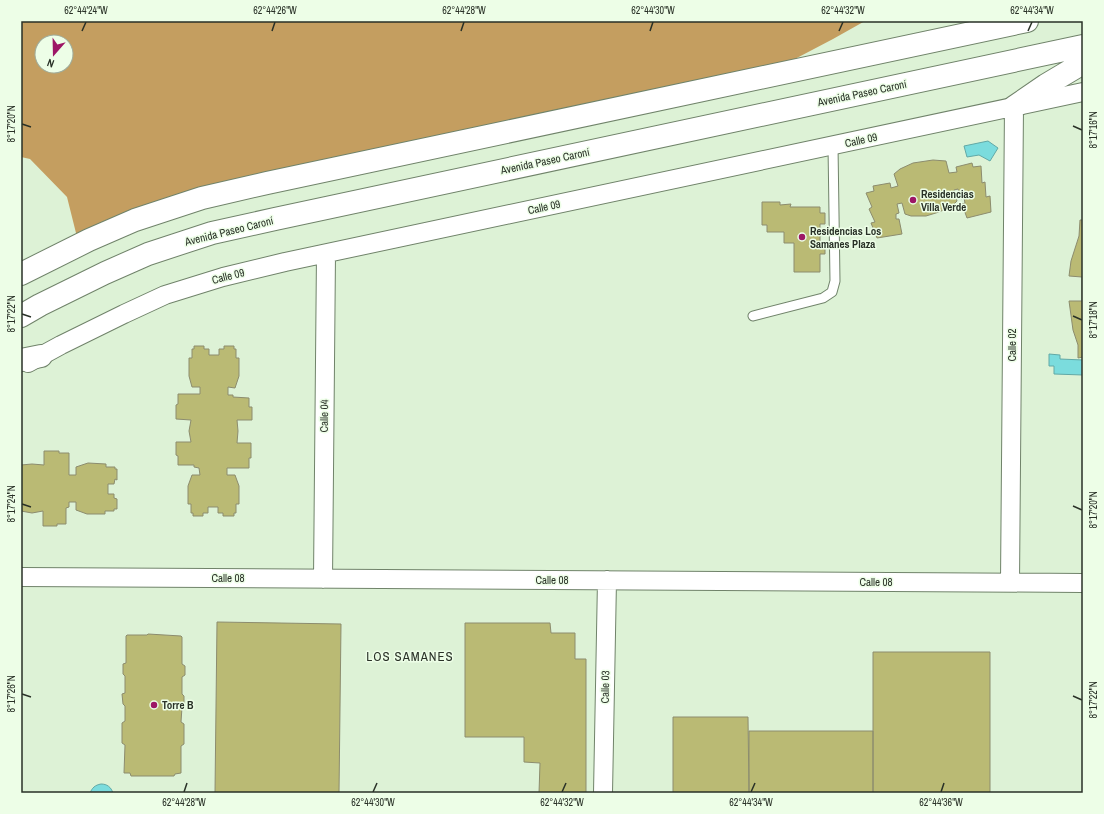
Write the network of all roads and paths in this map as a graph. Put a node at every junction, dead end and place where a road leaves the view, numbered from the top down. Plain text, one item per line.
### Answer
1 (1027, 21) edge
2 (1083, 46) edge
3 (1083, 63) edge
4 (1083, 92) edge
5 (1014, 107) junction
6 (833, 146) junction
7 (326, 254) junction
8 (21, 274) edge
9 (21, 316) edge
10 (753, 316) dead end
11 (31, 358) edge
12 (21, 368) edge
13 (21, 577) edge
14 (323, 579) junction
15 (607, 580) junction
16 (1010, 582) junction
17 (1083, 583) edge
18 (603, 793) edge

1 - 8 street
2 - 9 street, Avenida Paseo Caroní
3 - 5 street
4 - 5 street, Calle 09
5 - 6 street, Calle 09
5 - 16 street, Calle 02
6 - 7 street, Calle 09
6 - 10 lane
7 - 11 street, Calle 09
7 - 14 street, Calle 04
11 - 12 street, Calle 09
13 - 14 street, Calle 08
14 - 15 street, Calle 08
15 - 16 street, Calle 08
15 - 18 street, Calle 03
16 - 17 street, Calle 08

